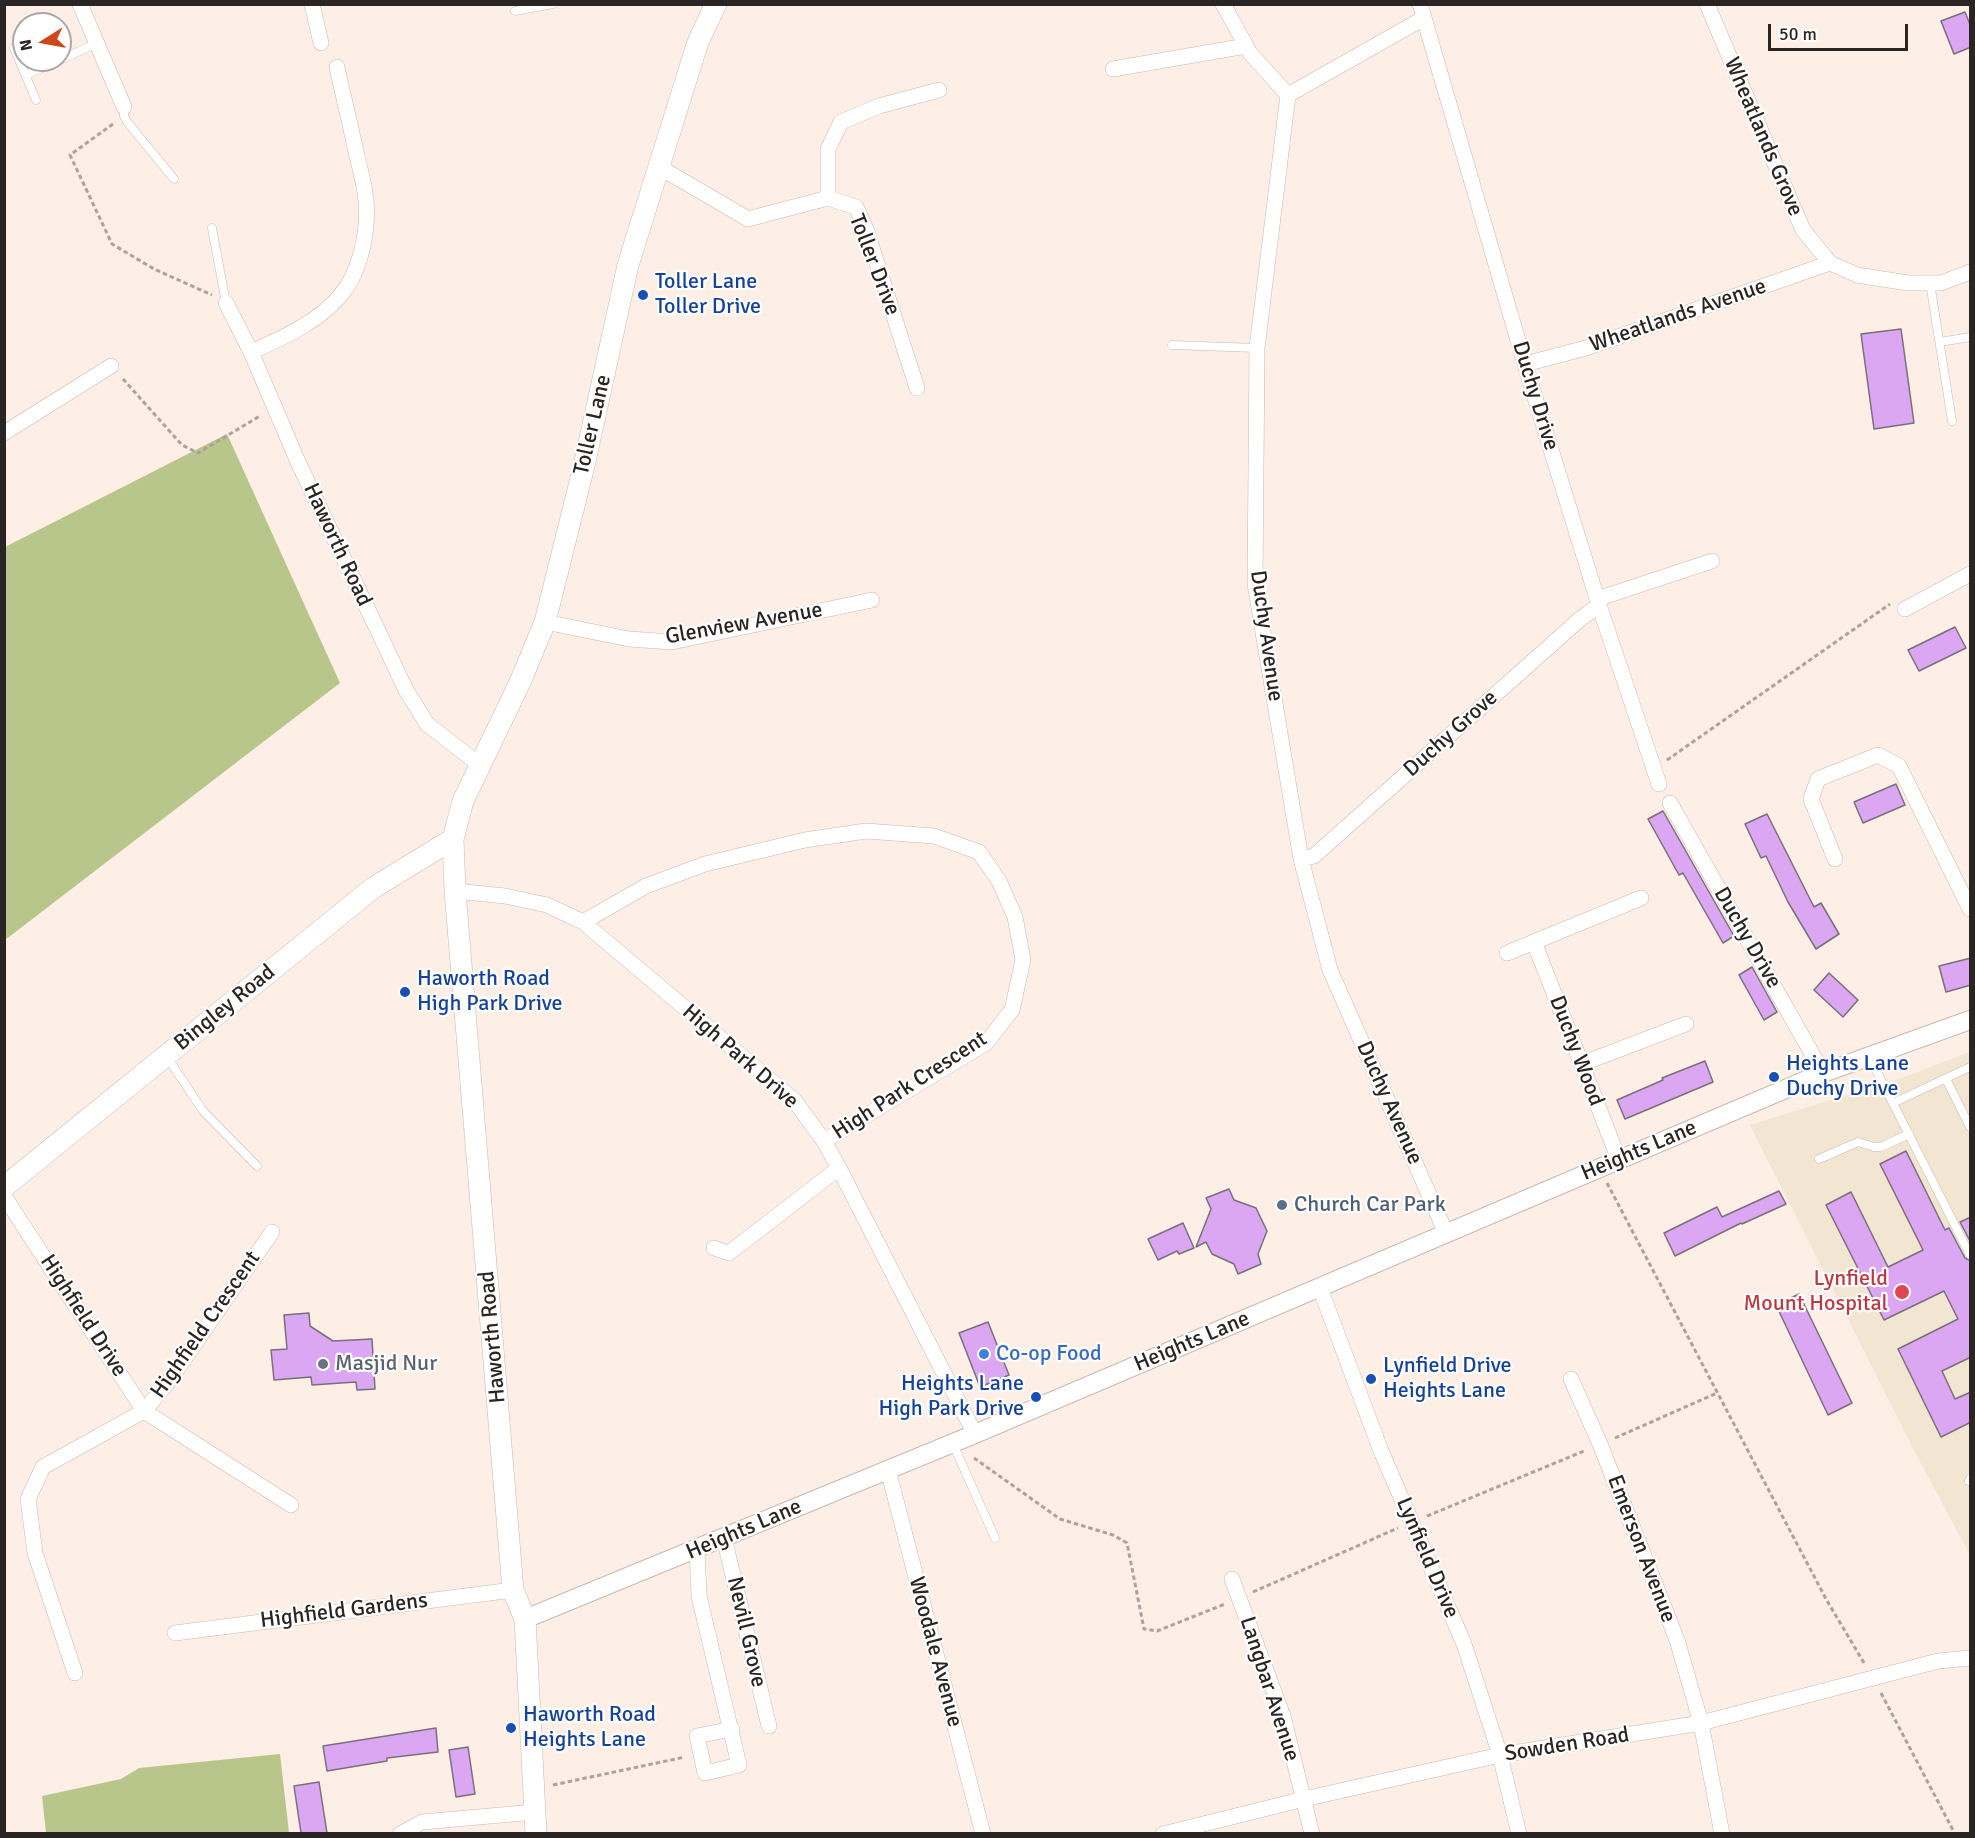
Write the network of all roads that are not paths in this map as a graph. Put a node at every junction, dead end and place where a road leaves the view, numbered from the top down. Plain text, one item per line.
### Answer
1 (80, 4) edge
2 (312, 4) edge
3 (553, 4) edge
4 (716, 4) edge
5 (1223, 4) edge
6 (1707, 4) edge
7 (515, 11) dead end
8 (1422, 11) edge
9 (97, 43) junction
10 (321, 43) dead end
11 (1246, 46) junction
12 (72, 54) edge
13 (337, 67) dead end
14 (1113, 69) dead end
15 (25, 72) edge
16 (33, 72) edge
17 (26, 75) junction
18 (939, 90) dead end
19 (1288, 94) junction
20 (36, 100) dead end
21 (124, 111) joint
22 (659, 167) junction
23 (174, 179) dead end
24 (828, 198) junction
25 (212, 228) dead end
26 (1830, 263) junction
27 (1971, 272) edge
28 (1930, 283) junction
29 (226, 303) joint
30 (1971, 337) edge
31 (1940, 342) junction
32 (1172, 345) dead end
33 (1257, 348) junction
34 (251, 352) junction
35 (1525, 364) junction
36 (111, 366) road end
37 (917, 388) dead end
38 (1952, 421) dead end
39 (4, 433) edge
40 (1712, 561) dead end
41 (1971, 574) edge
42 (872, 600) dead end
43 (1598, 602) junction
44 (1905, 609) road end
45 (545, 622) junction
46 (480, 765) junction
47 (1659, 783) dead end
48 (1670, 803) dead end
49 (453, 839) junction
50 (1300, 859) junction
51 (1835, 859) dead end
52 (455, 891) junction
53 (1641, 898) dead end
54 (1971, 909) edge
55 (583, 922) junction
56 (1533, 942) junction
57 (1507, 953) dead end
58 (1971, 1020) edge
59 (1686, 1024) dead end
60 (166, 1056) junction
61 (1869, 1056) junction
62 (1581, 1064) junction
63 (1971, 1067) edge
64 (1823, 1073) junction
65 (1946, 1078) junction
66 (1893, 1103) junction
67 (1971, 1127) edge
68 (1909, 1134) junction
69 (824, 1141) junction
70 (1819, 1159) dead end
71 (1619, 1160) junction
72 (256, 1167) dead end
73 (839, 1168) junction
74 (4, 1188) edge
75 (4, 1196) edge
76 (272, 1232) dead end
77 (1446, 1233) junction
78 (714, 1248) dead end
79 (1971, 1255) edge
80 (1320, 1288) junction
81 (1571, 1379) dead end
82 (144, 1410) junction
83 (975, 1434) junction
84 (953, 1443) junction
85 (888, 1470) junction
86 (291, 1504) dead end
87 (724, 1538) junction
88 (995, 1538) dead end
89 (697, 1550) junction
90 (1232, 1579) dead end
91 (513, 1590) junction
92 (525, 1620) junction
93 (175, 1633) dead end
94 (1971, 1658) edge
95 (75, 1673) dead end
96 (1701, 1723) junction
97 (769, 1726) dead end
98 (732, 1729) junction
99 (1500, 1755) junction
100 (1304, 1799) junction
101 (535, 1812) junction
102 (400, 1833) edge
103 (536, 1833) edge
104 (983, 1833) edge
105 (1163, 1833) edge
106 (1312, 1833) edge
107 (1518, 1833) edge
108 (1722, 1833) edge

1 - 9 street
2 - 10 street
3 - 7 lane
4 - 22 main road, Toller Lane
5 - 11 street
6 - 26 street, Wheatlands Grove
8 - 19 street
8 - 35 street, Duchy Drive
9 - 12 lane
9 - 21 street
11 - 14 street
11 - 19 street
13 - 34 street
15 - 17 lane
16 - 17 lane
17 - 20 lane
18 - 24 street
19 - 33 street, Duchy Avenue
21 - 23 lane
22 - 24 street, Toller Drive
22 - 45 main road, Toller Lane
24 - 37 street, Toller Drive
25 - 29 lane
26 - 28 street
26 - 35 street, Wheatlands Avenue
27 - 28 street
28 - 31 lane
29 - 34 street, Haworth Road
30 - 31 lane
31 - 38 lane
32 - 33 lane
33 - 50 street, Duchy Avenue
34 - 46 street, Haworth Road
35 - 43 street, Duchy Drive
36 - 39 street
40 - 43 street, Duchy Grove
41 - 44 street
42 - 45 street, Glenview Avenue
43 - 47 street, Duchy Drive
43 - 50 street, Duchy Grove
45 - 46 main road, Toller Lane
46 - 49 main road, Toller Lane
48 - 64 street, Duchy Drive
49 - 52 main road, Haworth Road
49 - 60 main road, Bingley Road
50 - 77 street, Duchy Avenue
51 - 54 street
52 - 55 street, High Park Drive
52 - 91 main road, Haworth Road
53 - 56 street
55 - 69 street, High Park Drive
55 - 69 street, High Park Crescent
56 - 57 street
56 - 62 street, Duchy Wood
58 - 61 street, Heights Lane
59 - 62 street
60 - 72 lane
60 - 74 main road, Bingley Road
61 - 64 street, Heights Lane
61 - 66 lane
62 - 71 street, Duchy Wood
63 - 65 lane
64 - 71 street, Heights Lane
65 - 66 lane
65 - 67 lane
66 - 68 lane
68 - 70 lane
68 - 79 lane
69 - 73 street, High Park Drive
71 - 77 street, Heights Lane
73 - 78 street
73 - 83 street, High Park Drive
75 - 82 street, Highfield Drive
76 - 82 street, Highfield Crescent
77 - 80 street, Heights Lane
80 - 83 street, Heights Lane
80 - 99 street, Lynfield Drive
81 - 96 street, Emerson Avenue
82 - 86 street, Highfield Drive
82 - 95 street, Highfield Crescent
83 - 84 street, Heights Lane
84 - 85 street, Heights Lane
84 - 88 lane
85 - 87 street, Heights Lane
85 - 104 street, Woodale Avenue
87 - 89 street, Heights Lane
87 - 97 street, Nevill Grove
89 - 92 street, Heights Lane
89 - 98 street
90 - 100 street, Langbar Avenue
91 - 92 main road, Haworth Road
91 - 93 street, Highfield Gardens
92 - 101 main road, Haworth Road
94 - 96 street, Sowden Road
96 - 99 street, Sowden Road
96 - 108 street, Emerson Avenue
98 - 98 street
99 - 100 street, Sowden Road
99 - 107 street, Lynfield Drive
100 - 105 street, Sowden Road
100 - 106 street, Langbar Avenue
101 - 102 street
101 - 103 main road, Haworth Road

